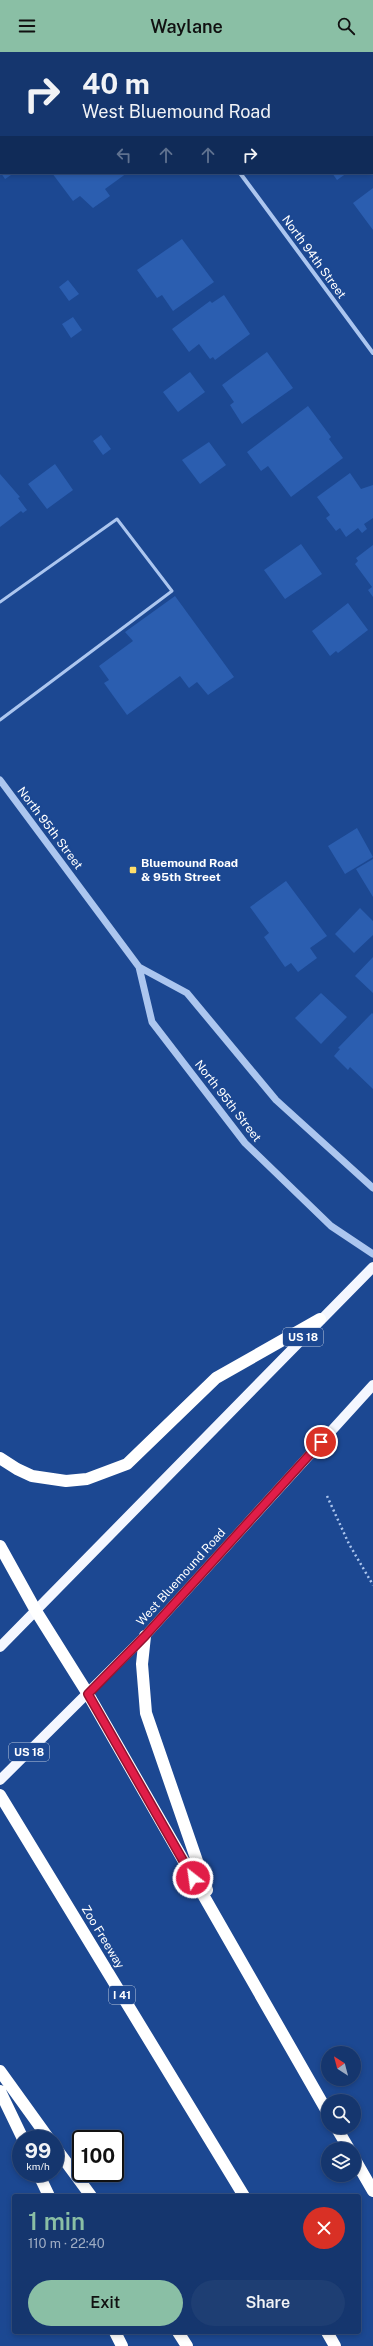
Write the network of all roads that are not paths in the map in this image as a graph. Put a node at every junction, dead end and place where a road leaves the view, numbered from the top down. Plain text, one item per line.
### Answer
1 (241, 174) edge
2 (373, 353) edge
3 (0, 602) edge
4 (0, 720) edge
5 (0, 780) edge
6 (139, 967) junction
7 (373, 1188) edge
8 (373, 1254) edge
9 (373, 1267) edge
10 (320, 1319) junction
11 (373, 1385) edge
12 (0, 1458) edge
13 (0, 1546) edge
14 (36, 1611) junction
15 (145, 1636) junction
16 (4, 1644) edge
17 (88, 1694) junction
18 (0, 1780) edge
19 (0, 1795) edge
20 (216, 1918) junction
21 (0, 2071) edge
22 (0, 2090) edge
23 (321, 2101) edge
24 (18, 2130) edge
25 (43, 2130) edge
26 (64, 2159) edge
27 (361, 2170) edge
28 (42, 2182) edge
29 (373, 2191) edge
30 (48, 2194) edge
31 (90, 2194) edge
32 (243, 2194) edge
33 (116, 2334) edge
34 (179, 2334) edge
35 (328, 2334) edge
36 (122, 2346) edge
37 (187, 2346) edge
38 (335, 2346) edge

1 - 2 street, North 94th Street
3 - 4 lane
5 - 6 street, North 95th Street
6 - 7 street, North 95th Street
6 - 8 street, North 95th Street
9 - 10 main road, US 18
10 - 12 highway
10 - 14 main road, US 18
11 - 15 main road, West Bluemound Road / US 18
13 - 14 highway
14 - 16 main road, US 18
14 - 17 highway
15 - 17 main road, West Bluemound Road / US 18
15 - 20 highway
17 - 18 main road, West Bluemound Road / US 18
17 - 20 highway
19 - 32 highway, Zoo Freeway / I 41
20 - 23 highway
21 - 25 highway
22 - 24 highway
26 - 31 highway
27 - 29 highway
28 - 30 highway
33 - 36 highway
34 - 37 highway
35 - 38 highway

